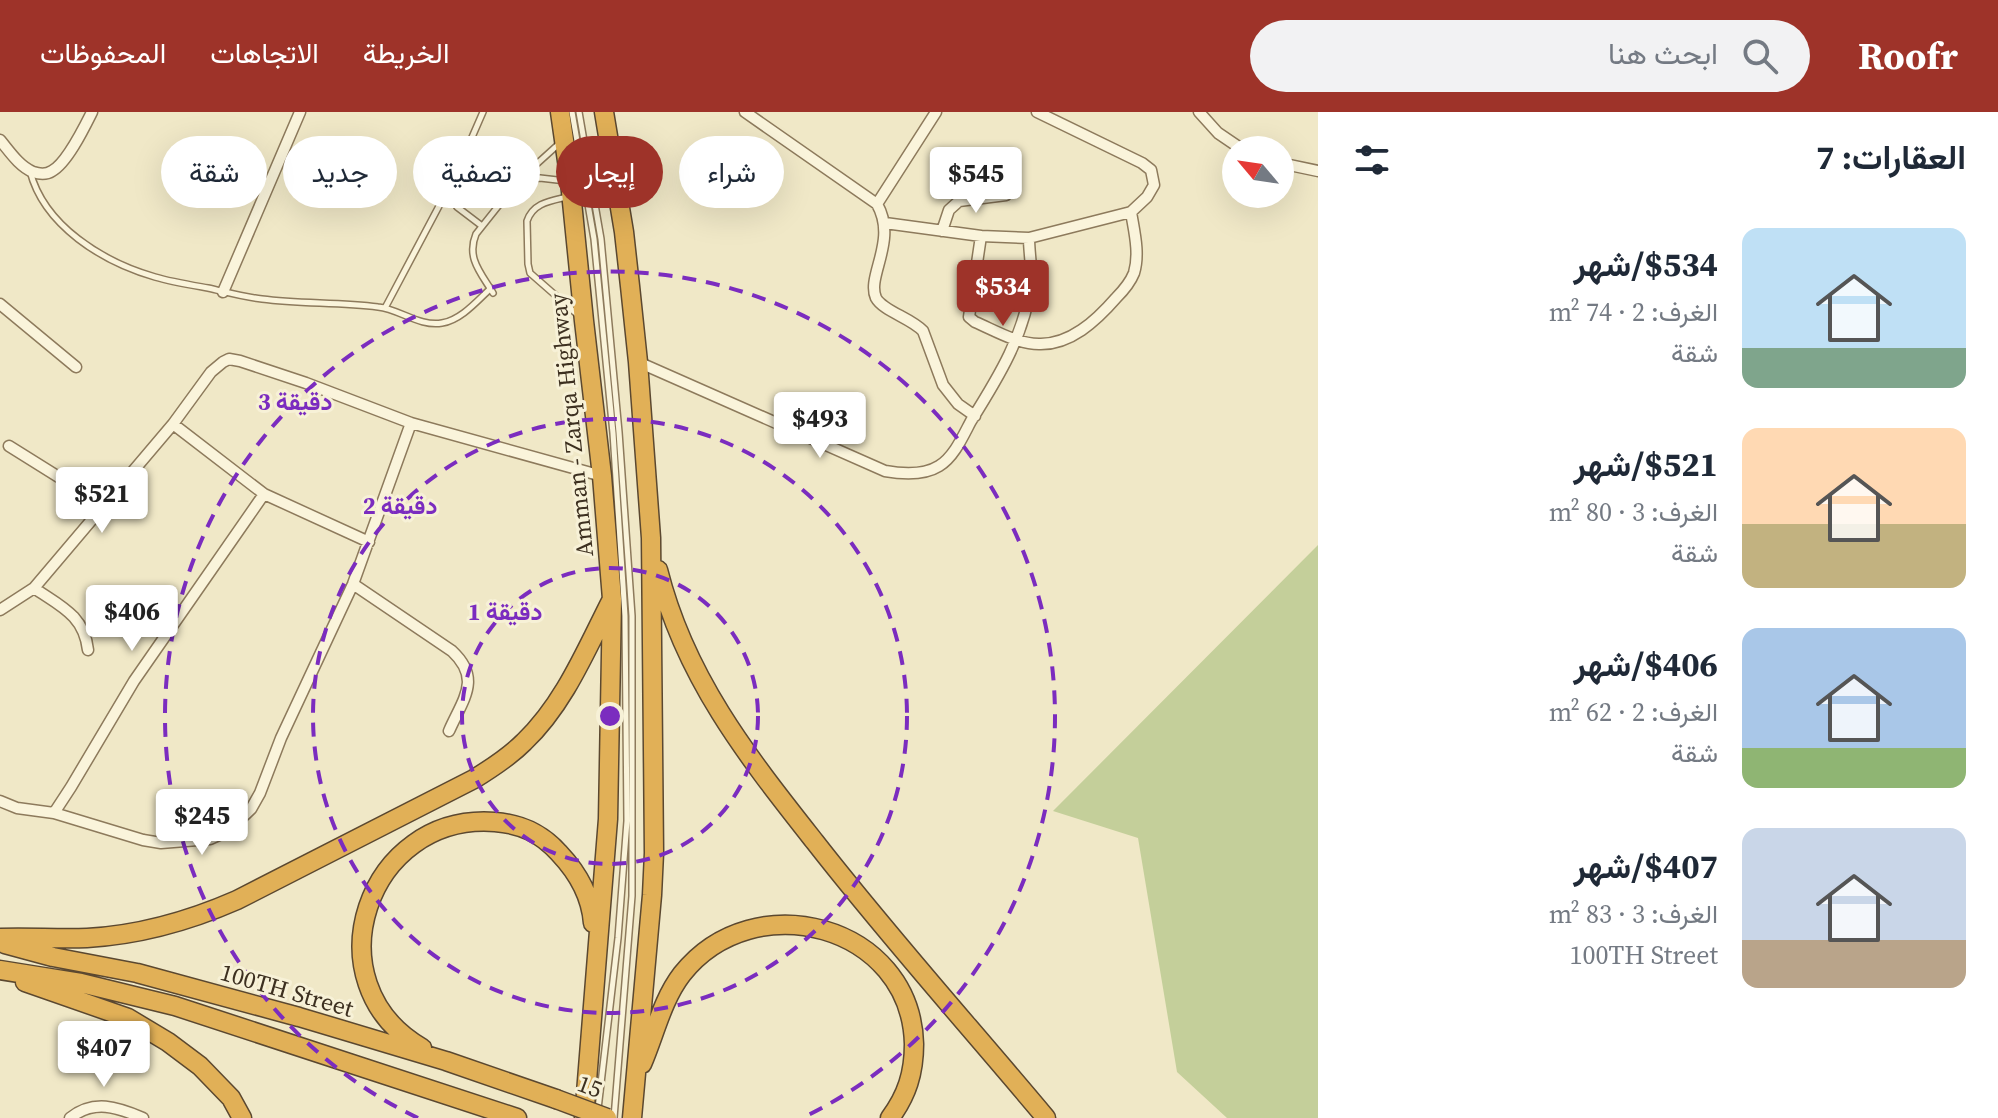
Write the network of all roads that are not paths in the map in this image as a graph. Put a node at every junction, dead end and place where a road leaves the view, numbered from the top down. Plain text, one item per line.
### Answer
1 (92, 112) edge
2 (300, 112) edge
3 (483, 112) edge
4 (560, 112) edge
5 (572, 112) edge
6 (579, 112) edge
7 (604, 112) edge
8 (745, 112) edge
9 (936, 112) edge
10 (1037, 112) edge
11 (1199, 112) edge
12 (564, 136) edge
13 (1222, 136) edge
14 (0, 140) edge
15 (556, 147) edge
16 (540, 161) edge
17 (1294, 166) edge
18 (30, 170) junction
19 (1318, 171) edge
20 (1006, 195) dead end
21 (556, 196) edge
22 (877, 204) junction
23 (458, 208) edge
24 (496, 208) edge
25 (573, 208) edge
26 (1131, 212) junction
27 (885, 223) junction
28 (482, 226) junction
29 (942, 231) junction
30 (981, 236) junction
31 (1029, 238) junction
32 (223, 292) junction
33 (0, 304) edge
34 (385, 308) junction
35 (584, 321) junction
36 (1017, 339) junction
37 (638, 362) junction
38 (76, 367) dead end
39 (975, 416) junction
40 (411, 423) junction
41 (173, 424) junction
42 (9, 446) dead end
43 (602, 476) junction
44 (264, 494) junction
45 (105, 506) junction
46 (651, 538) junction
47 (369, 542) junction
48 (353, 584) junction
49 (34, 588) junction
50 (612, 599) junction
51 (0, 610) edge
52 (88, 650) dead end
53 (449, 731) dead end
54 (0, 801) edge
55 (54, 813) junction
56 (0, 940) edge
57 (0, 971) edge
58 (596, 972) junction
59 (446, 1061) junction
60 (636, 1077) junction
61 (556, 1099) joint
62 (70, 1118) edge
63 (143, 1118) edge
64 (242, 1118) edge
65 (517, 1118) edge
66 (584, 1118) edge
67 (597, 1118) edge
68 (607, 1118) edge
69 (614, 1118) edge
70 (632, 1118) edge
71 (890, 1118) edge
72 (1046, 1118) edge

1 - 18 street
2 - 32 street
3 - 34 lane
4 - 12 highway, Amman - Zarqa Highway
5 - 67 lane
6 - 69 lane
7 - 37 highway
8 - 22 street
9 - 22 street
10 - 26 street
11 - 13 street
14 - 18 street
15 - 16 lane
17 - 19 street
18 - 32 lane
20 - 29 street
21 - 35 lane
22 - 27 street
23 - 28 lane
24 - 28 lane
25 - 35 highway, Amman - Zarqa Highway
26 - 31 street
26 - 36 street
27 - 29 street
27 - 39 street
28 - 34 lane
29 - 30 street
30 - 31 street
30 - 36 street
31 - 36 street
32 - 34 lane
33 - 38 street
35 - 43 highway, Amman - Zarqa Highway
36 - 39 street
37 - 39 street
37 - 46 highway
40 - 41 street
40 - 43 street
40 - 47 street
41 - 44 street
41 - 45 street
42 - 45 street
43 - 50 highway, Amman - Zarqa Highway
44 - 47 street
44 - 55 street
45 - 49 street
46 - 60 highway
46 - 72 highway
47 - 48 street
48 - 53 street
48 - 55 street
49 - 51 street
49 - 52 street
50 - 56 highway
50 - 58 highway, Amman - Zarqa Highway
54 - 55 street
56 - 59 highway, 100TH Street
57 - 64 highway
57 - 65 highway, 100TH Street
58 - 59 highway
58 - 66 highway, Amman - Zarqa Highway
59 - 61 highway, 100TH Street
60 - 70 highway
60 - 71 highway
61 - 68 highway, 15, bridge
62 - 63 street

